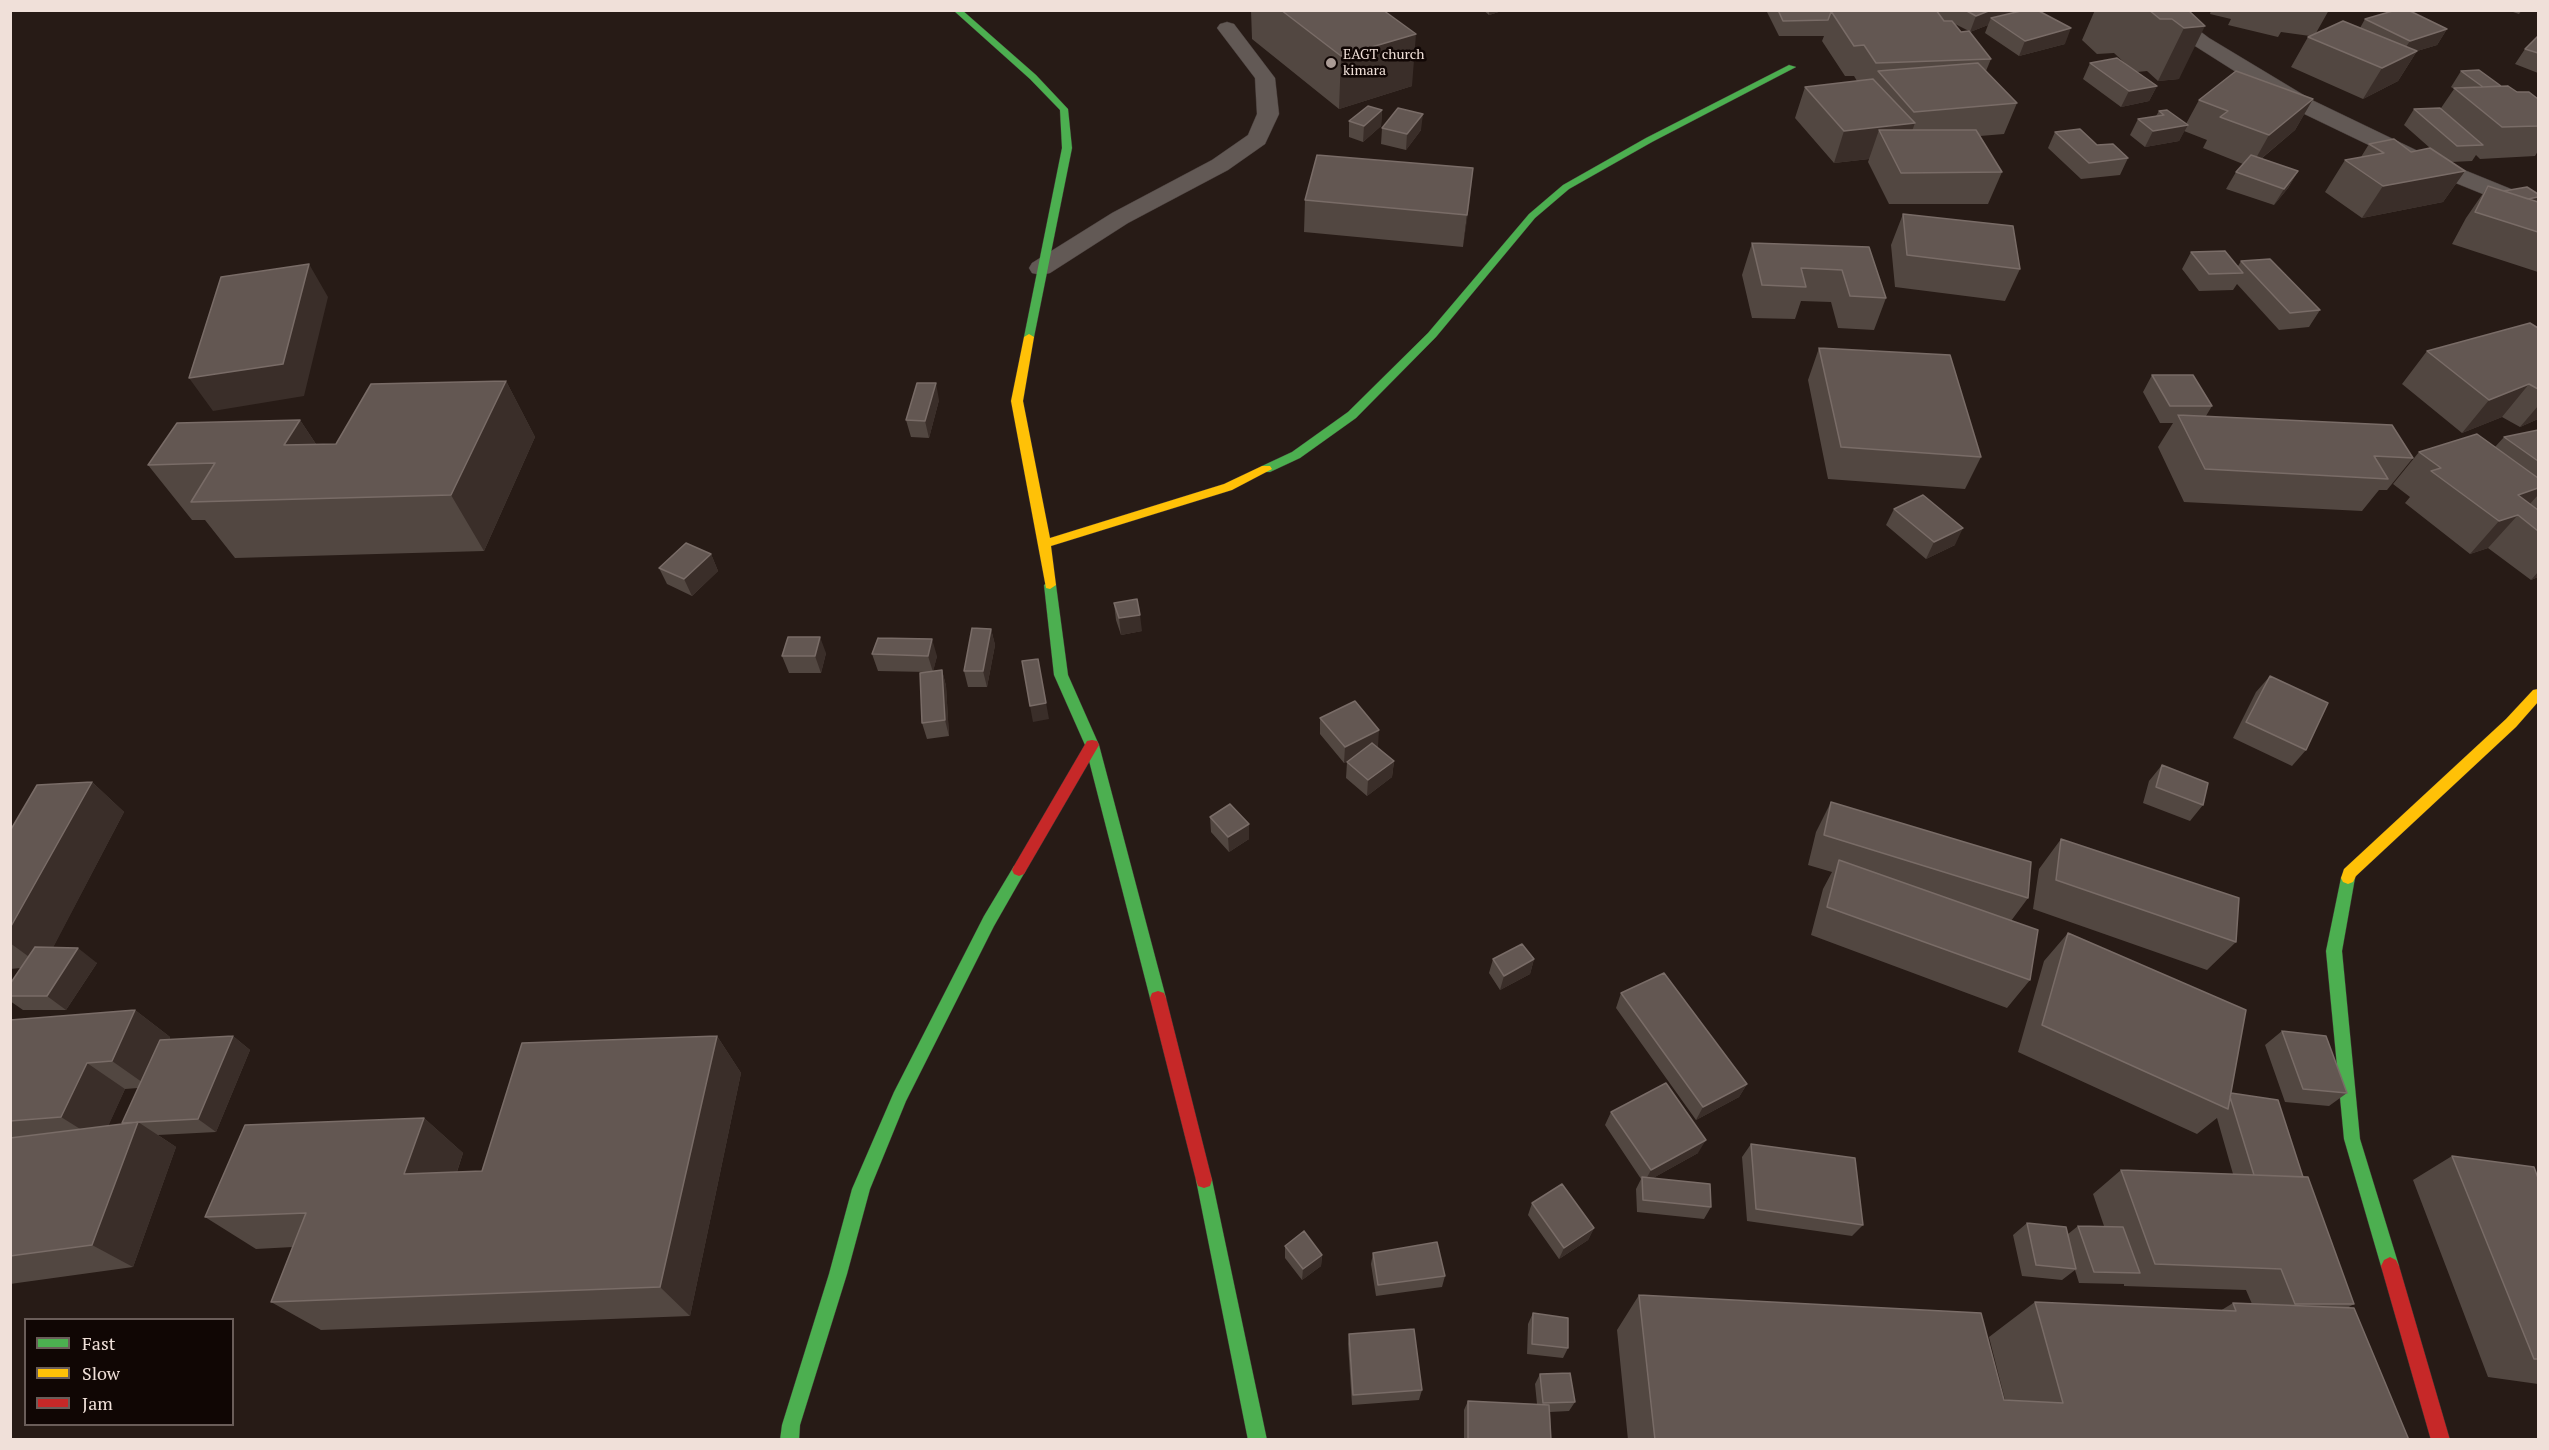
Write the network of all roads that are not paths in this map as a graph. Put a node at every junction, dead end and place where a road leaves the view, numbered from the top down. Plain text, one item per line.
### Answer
1 (957, 10) edge
2 (2159, 10) edge
3 (1227, 28) dead end
4 (1792, 67) dead end
5 (2538, 204) edge
6 (1041, 268) junction
7 (1045, 544) junction
8 (2538, 694) edge
9 (1092, 746) junction
10 (789, 1440) edge
11 (1258, 1440) edge
12 (2441, 1440) edge

1 - 6 street
2 - 5 street
3 - 6 street
4 - 7 street
6 - 7 street
7 - 9 street
8 - 12 street
9 - 10 street
9 - 11 street

